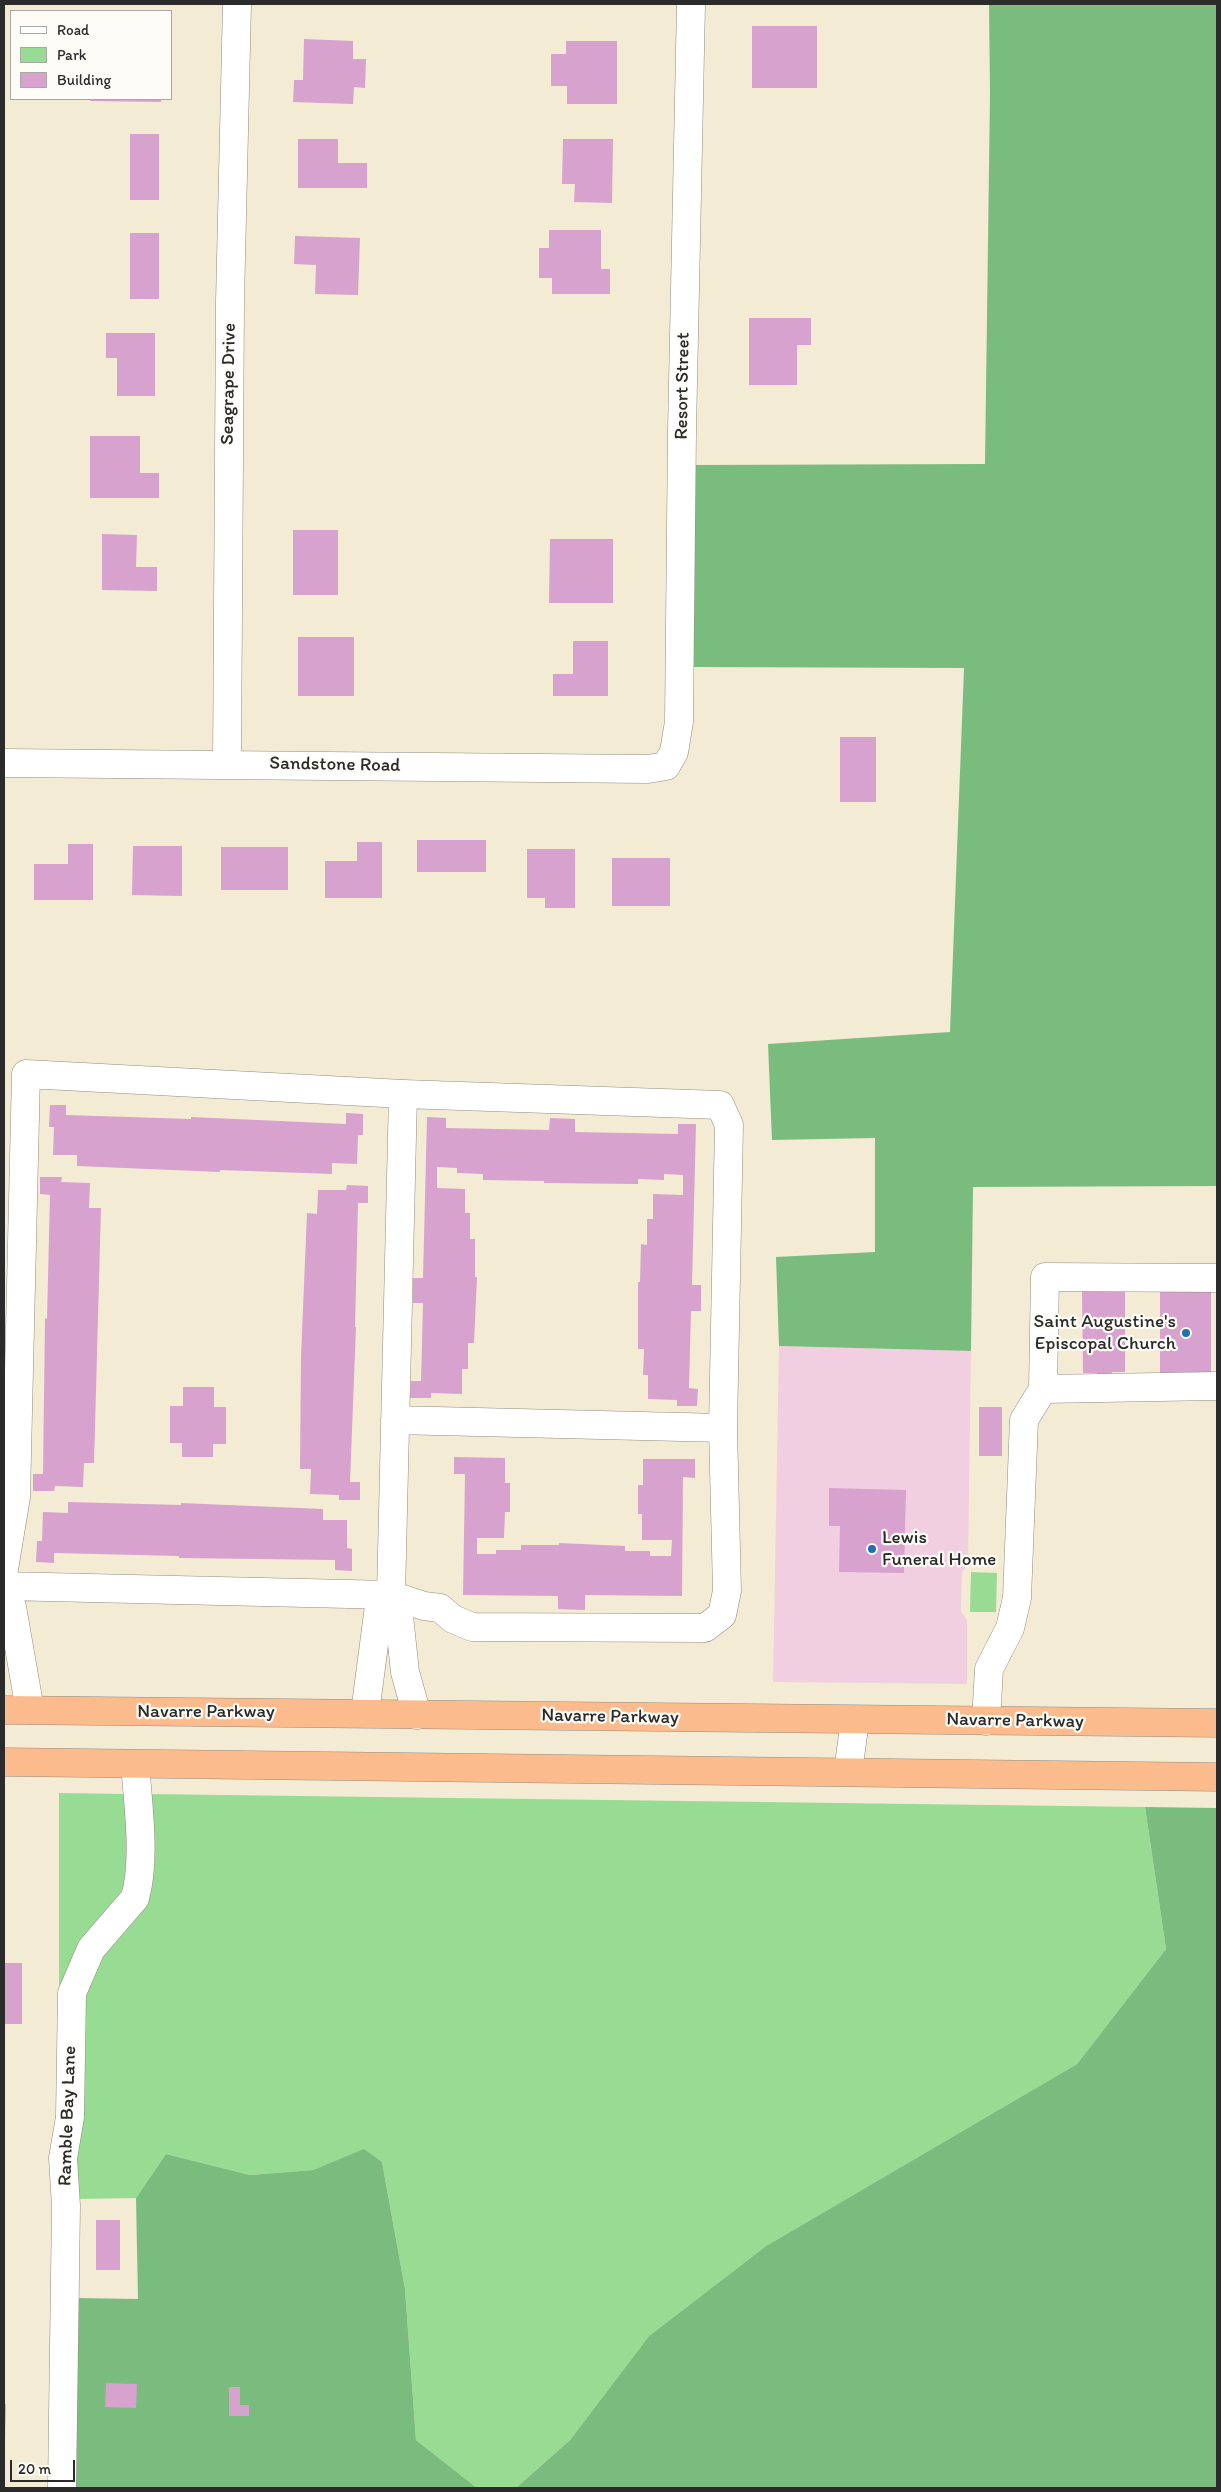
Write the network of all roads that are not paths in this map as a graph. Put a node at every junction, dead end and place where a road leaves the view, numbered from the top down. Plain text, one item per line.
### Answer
1 (237, 4) edge
2 (691, 4) edge
3 (4, 763) edge
4 (227, 764) junction
5 (666, 766) joint
6 (15, 1075) edge
7 (403, 1094) junction
8 (1217, 1278) edge
9 (1217, 1386) edge
10 (1043, 1389) junction
11 (11, 1415) edge
12 (395, 1420) junction
13 (724, 1428) junction
14 (10, 1480) edge
15 (4, 1569) edge
16 (4, 1586) edge
17 (4, 1591) edge
18 (391, 1595) junction
19 (17, 1710) edge
20 (365, 1713) junction
21 (418, 1715) junction
22 (855, 1720) junction
23 (986, 1721) junction
24 (1217, 1723) edge
25 (4, 1762) edge
26 (135, 1764) junction
27 (848, 1772) junction
28 (1217, 1777) edge
29 (62, 2488) edge

1 - 4 street, Seagrape Drive
2 - 5 street, Resort Street
3 - 4 street, Sandstone Road
4 - 5 street, Sandstone Road
6 - 7 street
6 - 11 street
7 - 12 street
7 - 13 street
8 - 10 street
9 - 10 street
10 - 23 street
11 - 14 street
12 - 13 street
12 - 18 street
13 - 18 street
14 - 15 street
16 - 18 street
17 - 19 street
18 - 20 street
18 - 21 street
19 - 20 highway, Navarre Parkway
20 - 21 highway, Navarre Parkway
21 - 22 highway, Navarre Parkway
22 - 23 highway, Navarre Parkway
22 - 27 street
23 - 24 highway, Navarre Parkway
25 - 26 highway
26 - 27 highway
26 - 29 street, Ramble Bay Lane
27 - 28 highway

